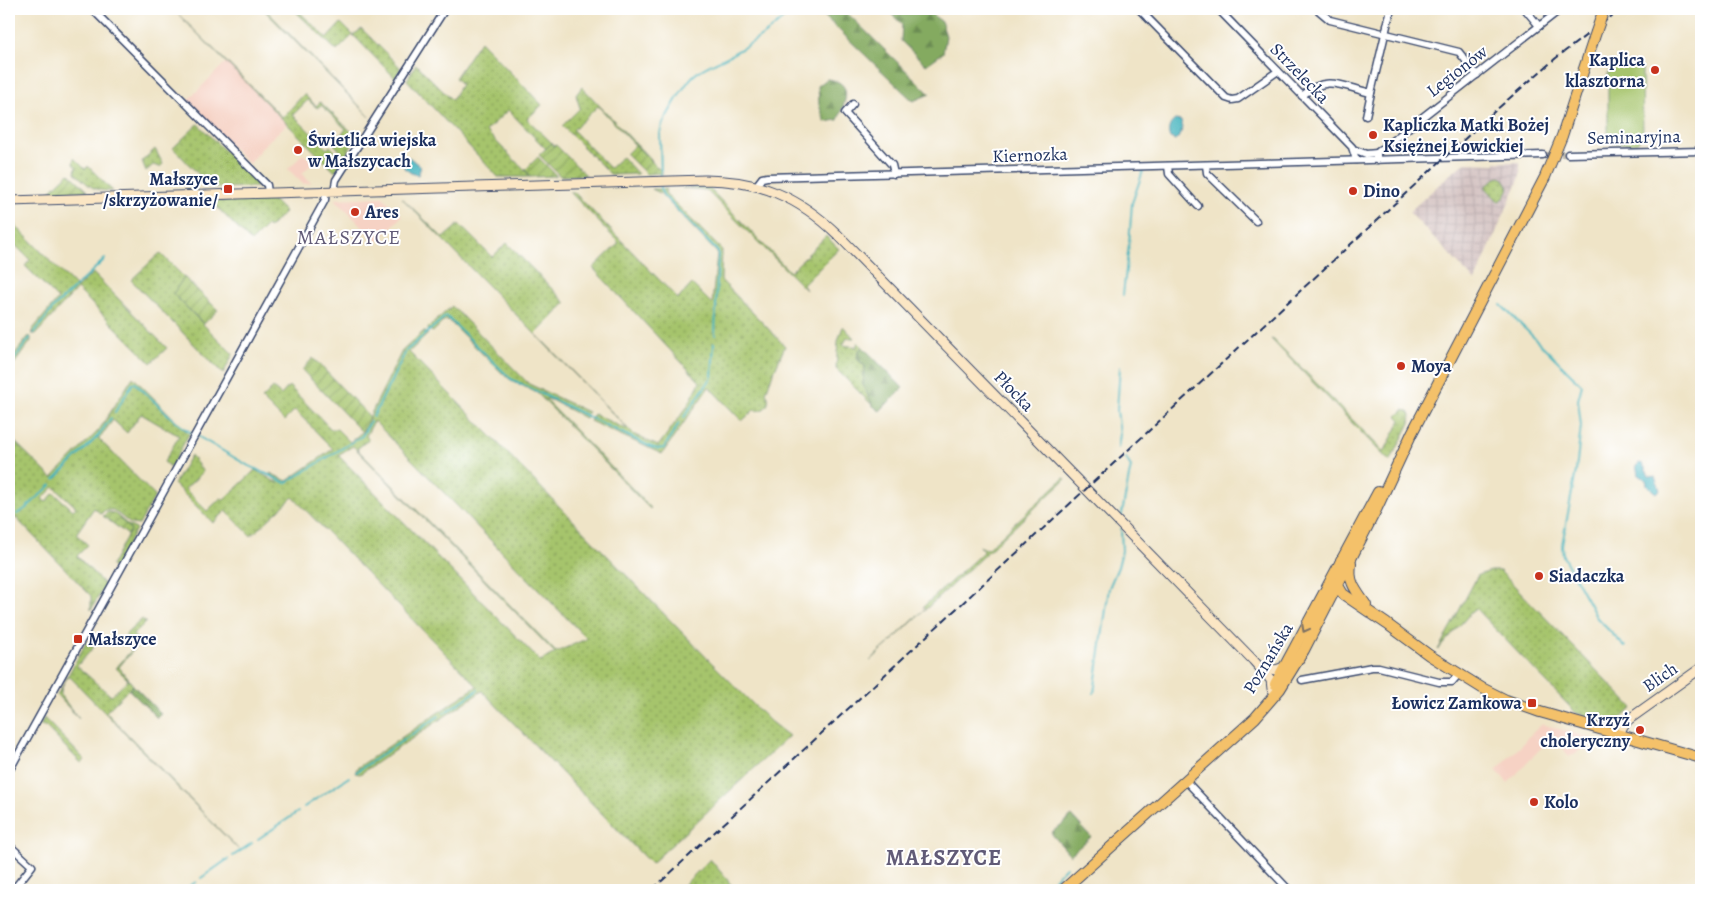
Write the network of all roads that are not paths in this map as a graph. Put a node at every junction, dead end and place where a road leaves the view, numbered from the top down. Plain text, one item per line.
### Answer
1 (92, 9) edge
2 (445, 9) edge
3 (1139, 9) edge
4 (1218, 9) edge
5 (1317, 9) edge
6 (1391, 9) edge
7 (1525, 9) edge
8 (1561, 9) edge
9 (1604, 9) edge
10 (1539, 26) junction
11 (1386, 33) junction
12 (1278, 71) junction
13 (1477, 75) junction
14 (1371, 93) junction
15 (1302, 96) junction
16 (853, 104) dead end
17 (1366, 116) dead end
18 (1353, 149) junction
19 (1701, 151) edge
20 (1568, 154) tunnel mouth
21 (1543, 155) tunnel mouth
22 (1377, 156) junction
23 (1356, 160) junction
24 (1206, 165) junction
25 (1168, 166) junction
26 (894, 174) junction
27 (756, 186) junction
28 (330, 191) junction
29 (268, 193) junction
30 (9, 201) edge
31 (1198, 206) dead end
32 (1256, 221) dead end
33 (1408, 442) junction
34 (1352, 556) junction
35 (1341, 560) junction
36 (1337, 585) junction
37 (1325, 591) junction
38 (1364, 606) junction
39 (1320, 618) junction
40 (1254, 660) junction
41 (1284, 667) junction
42 (1265, 668) junction
43 (1701, 668) edge
44 (1458, 675) junction
45 (1302, 680) dead end
46 (1276, 686) junction
47 (1619, 735) junction
48 (1701, 758) edge
49 (9, 771) edge
50 (1185, 780) junction
51 (9, 845) edge
52 (13, 890) edge
53 (1062, 890) edge
54 (1289, 890) edge

1 - 29 street
2 - 28 street
3 - 12 street
4 - 12 street, Strzelecka
5 - 11 street
6 - 11 street
7 - 10 street
8 - 10 street, Legionów
9 - 33 main road, Poznańska, bridge
10 - 13 street, Legionów
11 - 13 street
11 - 14 street
12 - 15 street, Strzelecka
13 - 22 street, Legionów
14 - 15 street
14 - 17 street
15 - 18 street, Strzelecka
16 - 26 street
18 - 22 street
18 - 23 street, Strzelecka
19 - 20 street, Seminaryjna
21 - 22 street
22 - 23 street, Kiernozka
23 - 24 street, Kiernozka
24 - 25 street, Kiernozka
24 - 32 street
25 - 26 street, Kiernozka
25 - 31 street
26 - 27 street, Kiernozka
27 - 28 main road, Płocka
27 - 40 main road, Płocka
28 - 29 main road, Płocka
28 - 49 street
29 - 30 main road, Płocka
33 - 34 main road, Poznańska
33 - 35 main road, Poznańska
34 - 36 main road, Poznańska
34 - 38 main road
35 - 36 main road, Poznańska
35 - 37 main road, Poznańska
36 - 37 main road
36 - 38 main road
36 - 39 main road, Poznańska
37 -> 41 main road, Poznańska
38 - 39 main road
38 - 44 main road
39 - 46 main road, Poznańska
40 - 42 main road, Płocka
40 - 46 main road, Płocka
41 - 42 main road
41 - 46 main road, Poznańska
42 - 46 main road, Płocka
43 - 47 main road, Blich
44 - 45 street
44 - 47 main road
46 - 50 main road, Poznańska
47 - 48 main road
50 - 53 main road, Poznańska
50 - 54 street
51 - 52 street

